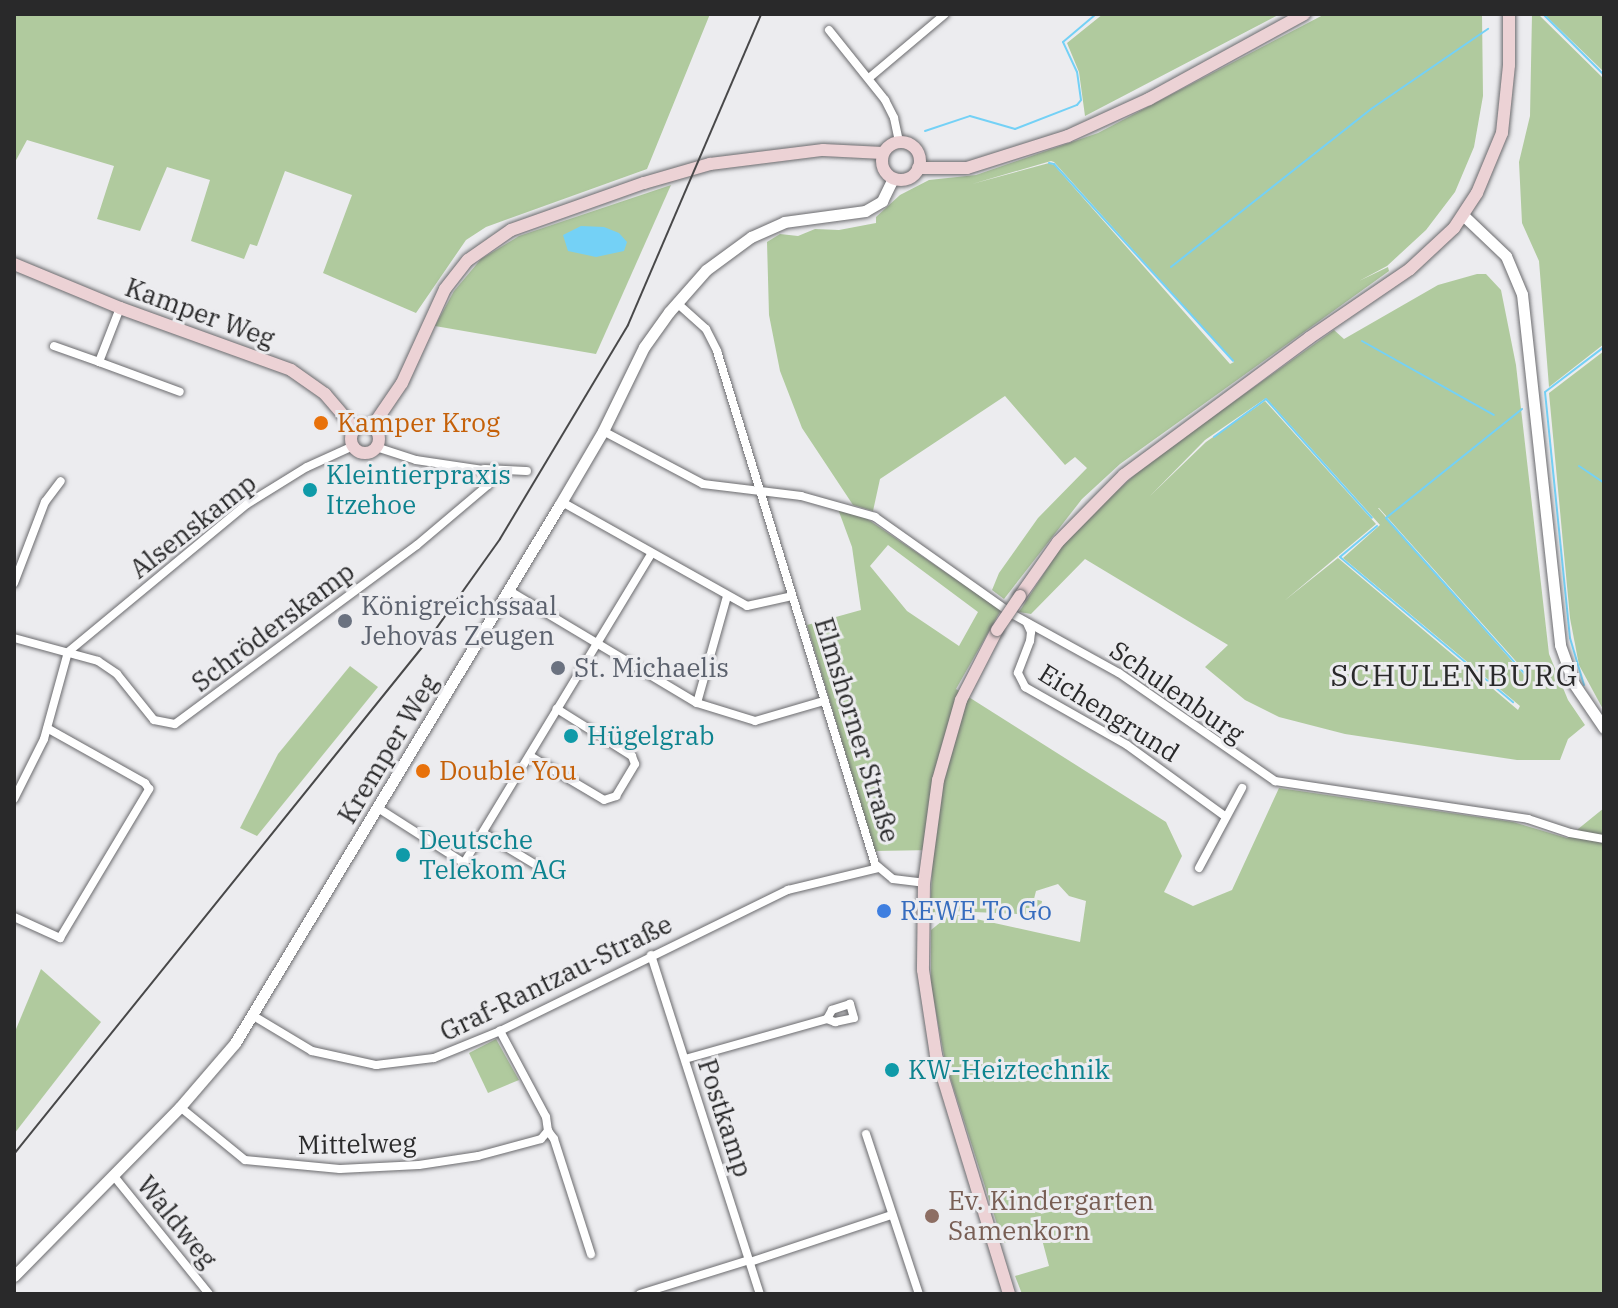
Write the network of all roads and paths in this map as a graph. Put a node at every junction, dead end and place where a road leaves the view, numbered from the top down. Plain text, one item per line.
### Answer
1 (945, 14) edge
2 (1304, 14) edge
3 (1508, 17) edge
4 (829, 30) dead end
5 (869, 78) junction
6 (899, 142) junction
7 (883, 153) junction
8 (918, 168) junction
9 (893, 178) junction
10 (1464, 216) junction
11 (14, 264) edge
12 (677, 303) junction
13 (120, 308) junction
14 (54, 346) dead end
15 (99, 362) junction
16 (180, 392) dead end
17 (372, 427) junction
18 (355, 429) junction
19 (603, 431) junction
20 (353, 446) junction
21 (376, 447) junction
22 (483, 470) junction
23 (527, 471) dead end
24 (61, 481) dead end
25 (760, 489) junction
26 (562, 502) junction
27 (651, 554) junction
28 (14, 583) edge
29 (508, 590) junction
30 (727, 596) junction
31 (792, 596) junction
32 (1026, 623) junction
33 (14, 638) edge
34 (598, 644) junction
35 (68, 652) junction
36 (824, 701) junction
37 (697, 703) junction
38 (557, 709) junction
39 (47, 728) junction
40 (1604, 728) edge
41 (530, 756) junction
42 (1242, 788) dead end
43 (14, 799) edge
44 (378, 808) junction
45 (1226, 817) junction
46 (483, 833) junction
47 (1604, 839) edge
48 (536, 865) dead end
49 (878, 868) junction
50 (1199, 868) dead end
51 (924, 883) junction
52 (14, 917) edge
53 (651, 955) junction
54 (252, 1015) junction
55 (827, 1019) dead end
56 (500, 1031) junction
57 (685, 1059) junction
58 (180, 1107) junction
59 (548, 1131) junction
60 (866, 1134) dead end
61 (113, 1175) junction
62 (891, 1215) junction
63 (591, 1254) dead end
64 (750, 1261) junction
65 (14, 1276) edge
66 (209, 1294) edge
67 (640, 1294) edge
68 (760, 1294) edge
69 (919, 1294) edge
70 (1009, 1294) edge

1 - 5 street
2 - 8 main road
3 - 10 main road
4 - 5 street
5 - 6 street
6 - 7 main road
6 - 8 main road
7 - 9 main road
7 - 17 main road
8 - 9 main road
9 - 12 street, Kremper Weg
10 - 40 street
10 - 51 main road, bridge
11 - 13 main road, Kamper Weg
12 - 19 street, Kremper Weg
12 - 25 street, Elmshorner Straße
13 - 15 street
13 - 18 main road, Kamper Weg
14 - 15 street
15 - 16 street
17 - 18 main road
17 - 21 main road
18 - 20 main road
19 - 25 street, Schulenburg
19 - 26 street, Kremper Weg
20 - 21 main road
20 - 35 street, Alsenskamp
21 - 22 street
22 - 23 street
22 - 35 street, Schröderskamp
24 - 28 street
25 - 31 street, Elmshorner Straße
25 - 32 street, Schulenburg
26 - 27 street
26 - 29 street, Kremper Weg
27 - 30 street
27 - 34 street
29 - 34 street
29 - 44 street, Kremper Weg
30 - 31 street
30 - 37 street
31 - 36 street, Elmshorner Straße
32 - 45 street, Eichengrund
32 - 47 street, Schulenburg
33 - 35 street, Schröderskamp
34 - 37 street
34 - 38 street
35 - 39 street
36 - 37 street
36 - 49 street, Elmshorner Straße
38 - 41 street
38 - 41 street
39 - 43 street
39 - 52 street
41 - 46 street
42 - 45 street
44 - 46 street
44 - 54 street, Kremper Weg
45 - 50 street
46 - 48 street
49 - 51 street, Elmshorner Straße
49 - 53 street, Graf-Rantzau-Straße
51 - 70 main road
53 - 56 street, Graf-Rantzau-Straße
53 - 57 street, Postkamp
54 - 56 street, Graf-Rantzau-Straße
54 - 58 street, Kremper Weg
55 - 57 street
56 - 59 street
57 - 64 street, Postkamp
58 - 59 street, Mittelweg
58 - 61 street, Kremper Weg
59 - 63 street
60 - 62 street
61 - 65 street, Kremper Weg
61 - 66 street, Waldweg
62 - 64 street
62 - 69 street
64 - 67 street
64 - 68 street, Postkamp

